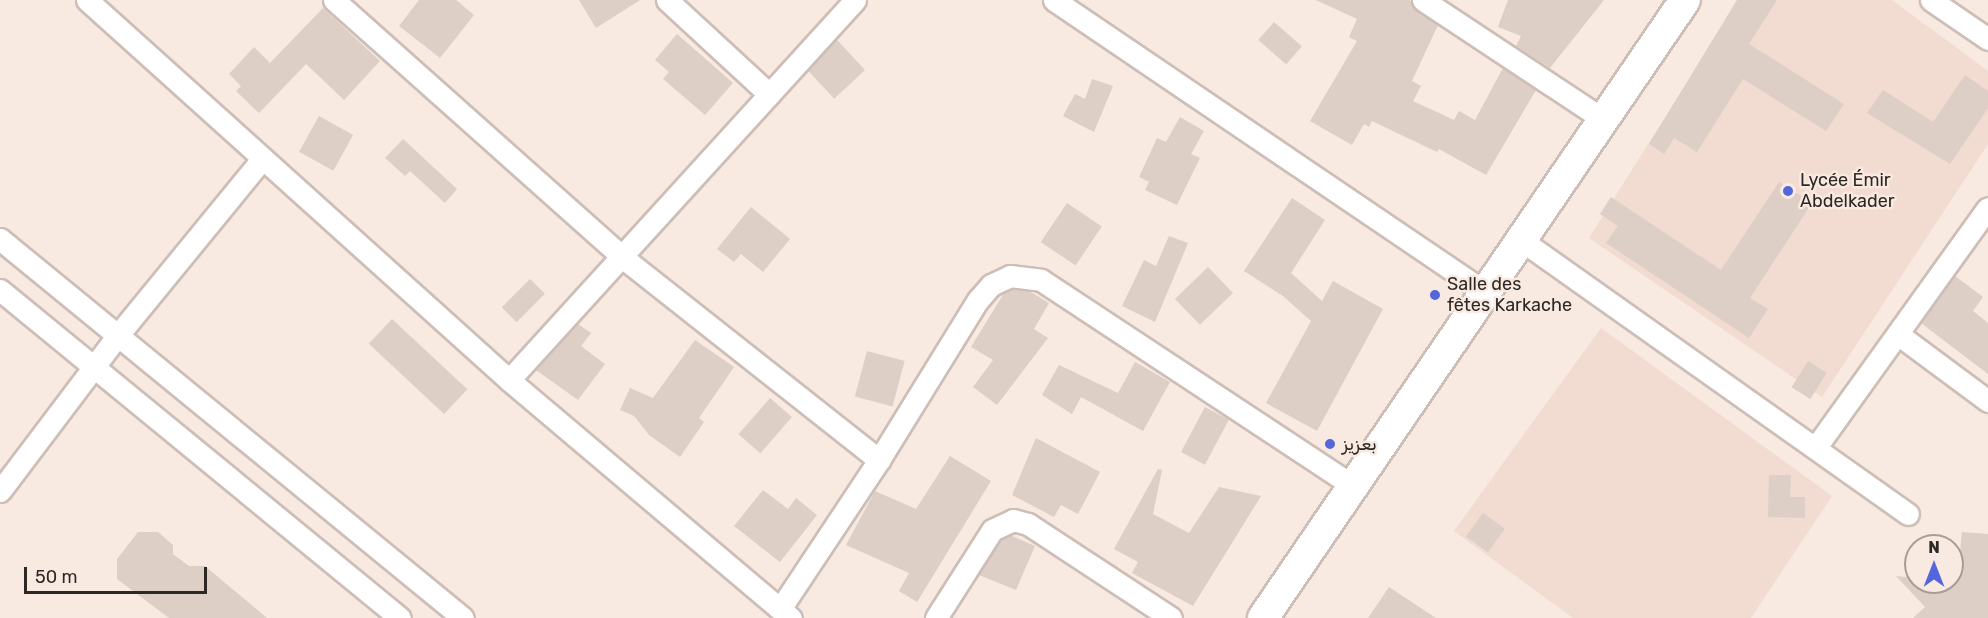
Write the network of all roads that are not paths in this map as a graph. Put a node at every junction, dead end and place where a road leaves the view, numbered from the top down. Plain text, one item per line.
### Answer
1 (87, 0) edge
2 (334, 0) edge
3 (667, 0) edge
4 (855, 0) edge
5 (1054, 0) edge
6 (1423, 0) edge
7 (1685, 0) edge
8 (1931, 0) edge
9 (1988, 39) edge
10 (769, 94) junction
11 (1603, 119) junction
12 (261, 160) junction
13 (1988, 208) edge
14 (0, 238) edge
15 (1521, 240) junction
16 (622, 257) junction
17 (0, 290) edge
18 (1485, 292) junction
19 (1899, 334) junction
20 (118, 335) junction
21 (94, 366) junction
22 (509, 380) junction
23 (1988, 401) edge
24 (1816, 447) junction
25 (879, 460) junction
26 (1354, 486) junction
27 (0, 491) edge
28 (1908, 514) dead end
29 (785, 614) edge
30 (400, 618) edge
31 (464, 618) edge
32 (936, 618) edge
33 (1171, 618) edge
34 (1263, 618) edge

1 - 12 street
2 - 16 street
3 - 10 street
4 - 10 street
5 - 18 street
6 - 11 street
7 - 11 main road
8 - 9 street
10 - 16 street
11 - 15 main road
12 - 20 street
12 - 22 street
13 - 19 street
14 - 20 street
15 - 18 main road
15 - 24 street
16 - 22 street
16 - 25 street
17 - 21 street
18 - 26 main road
19 - 23 street
19 - 24 street
20 - 21 street
20 - 31 street
21 - 27 street
21 - 30 street
22 - 29 street
24 - 28 street
25 - 26 street
25 - 29 street
26 - 34 main road
32 - 33 street

